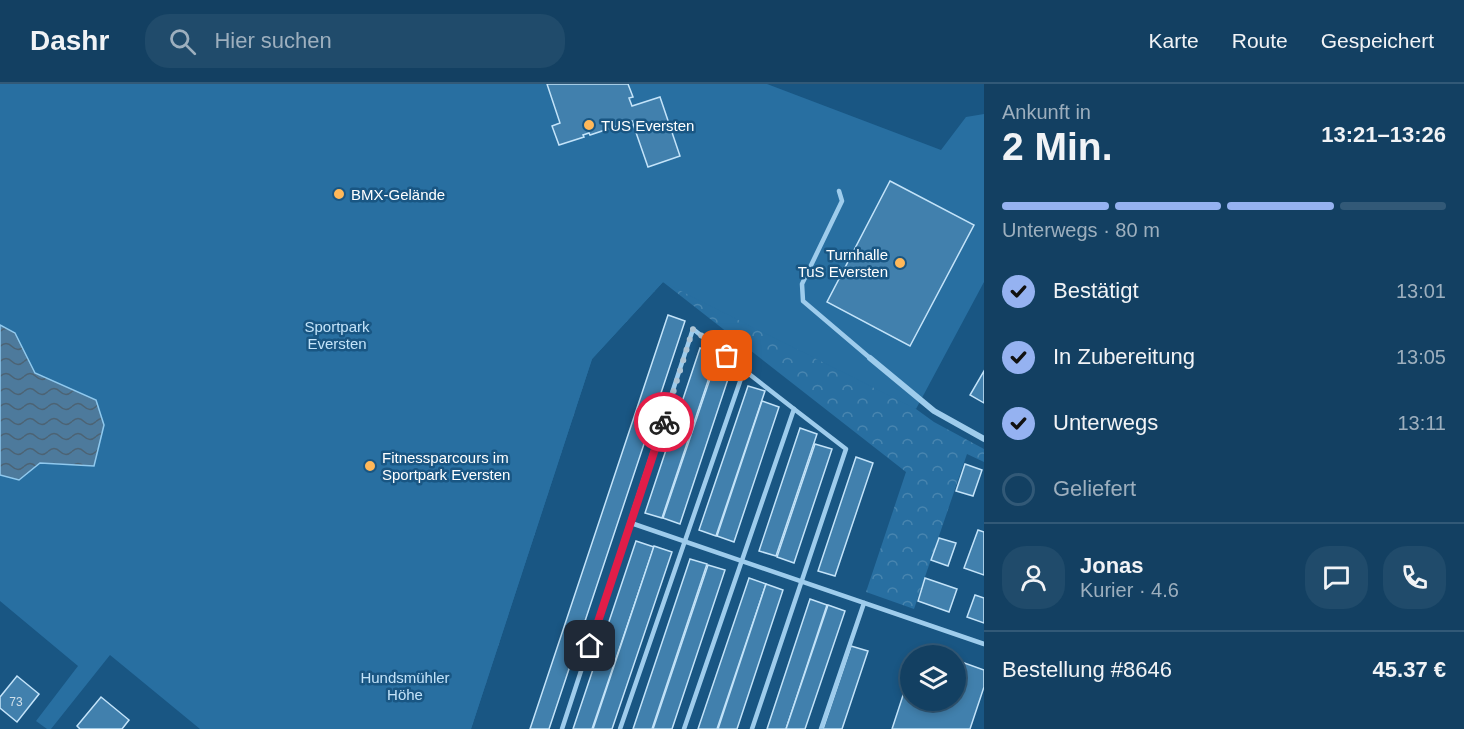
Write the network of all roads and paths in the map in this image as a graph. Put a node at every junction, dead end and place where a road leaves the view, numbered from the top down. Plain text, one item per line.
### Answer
1 (839, 191) dead end
2 (870, 358) joint
3 (744, 370) junction
4 (794, 409) junction
5 (984, 439) edge
6 (631, 523) junction
7 (685, 541) junction
8 (741, 561) junction
9 (801, 581) junction
10 (864, 603) junction
11 (984, 644) edge
12 (562, 729) edge
13 (620, 729) edge
14 (684, 729) edge
15 (752, 729) edge
16 (821, 729) edge

1 - 2 lane
2 - 5 street
3 - 4 lane
3 - 6 lane
3 - 7 lane
4 - 8 lane
4 - 9 lane
6 - 7 lane
6 - 12 lane
7 - 8 lane
7 - 13 lane
8 - 9 lane
8 - 14 lane
9 - 10 lane
9 - 15 lane
10 - 11 lane
10 - 16 lane

